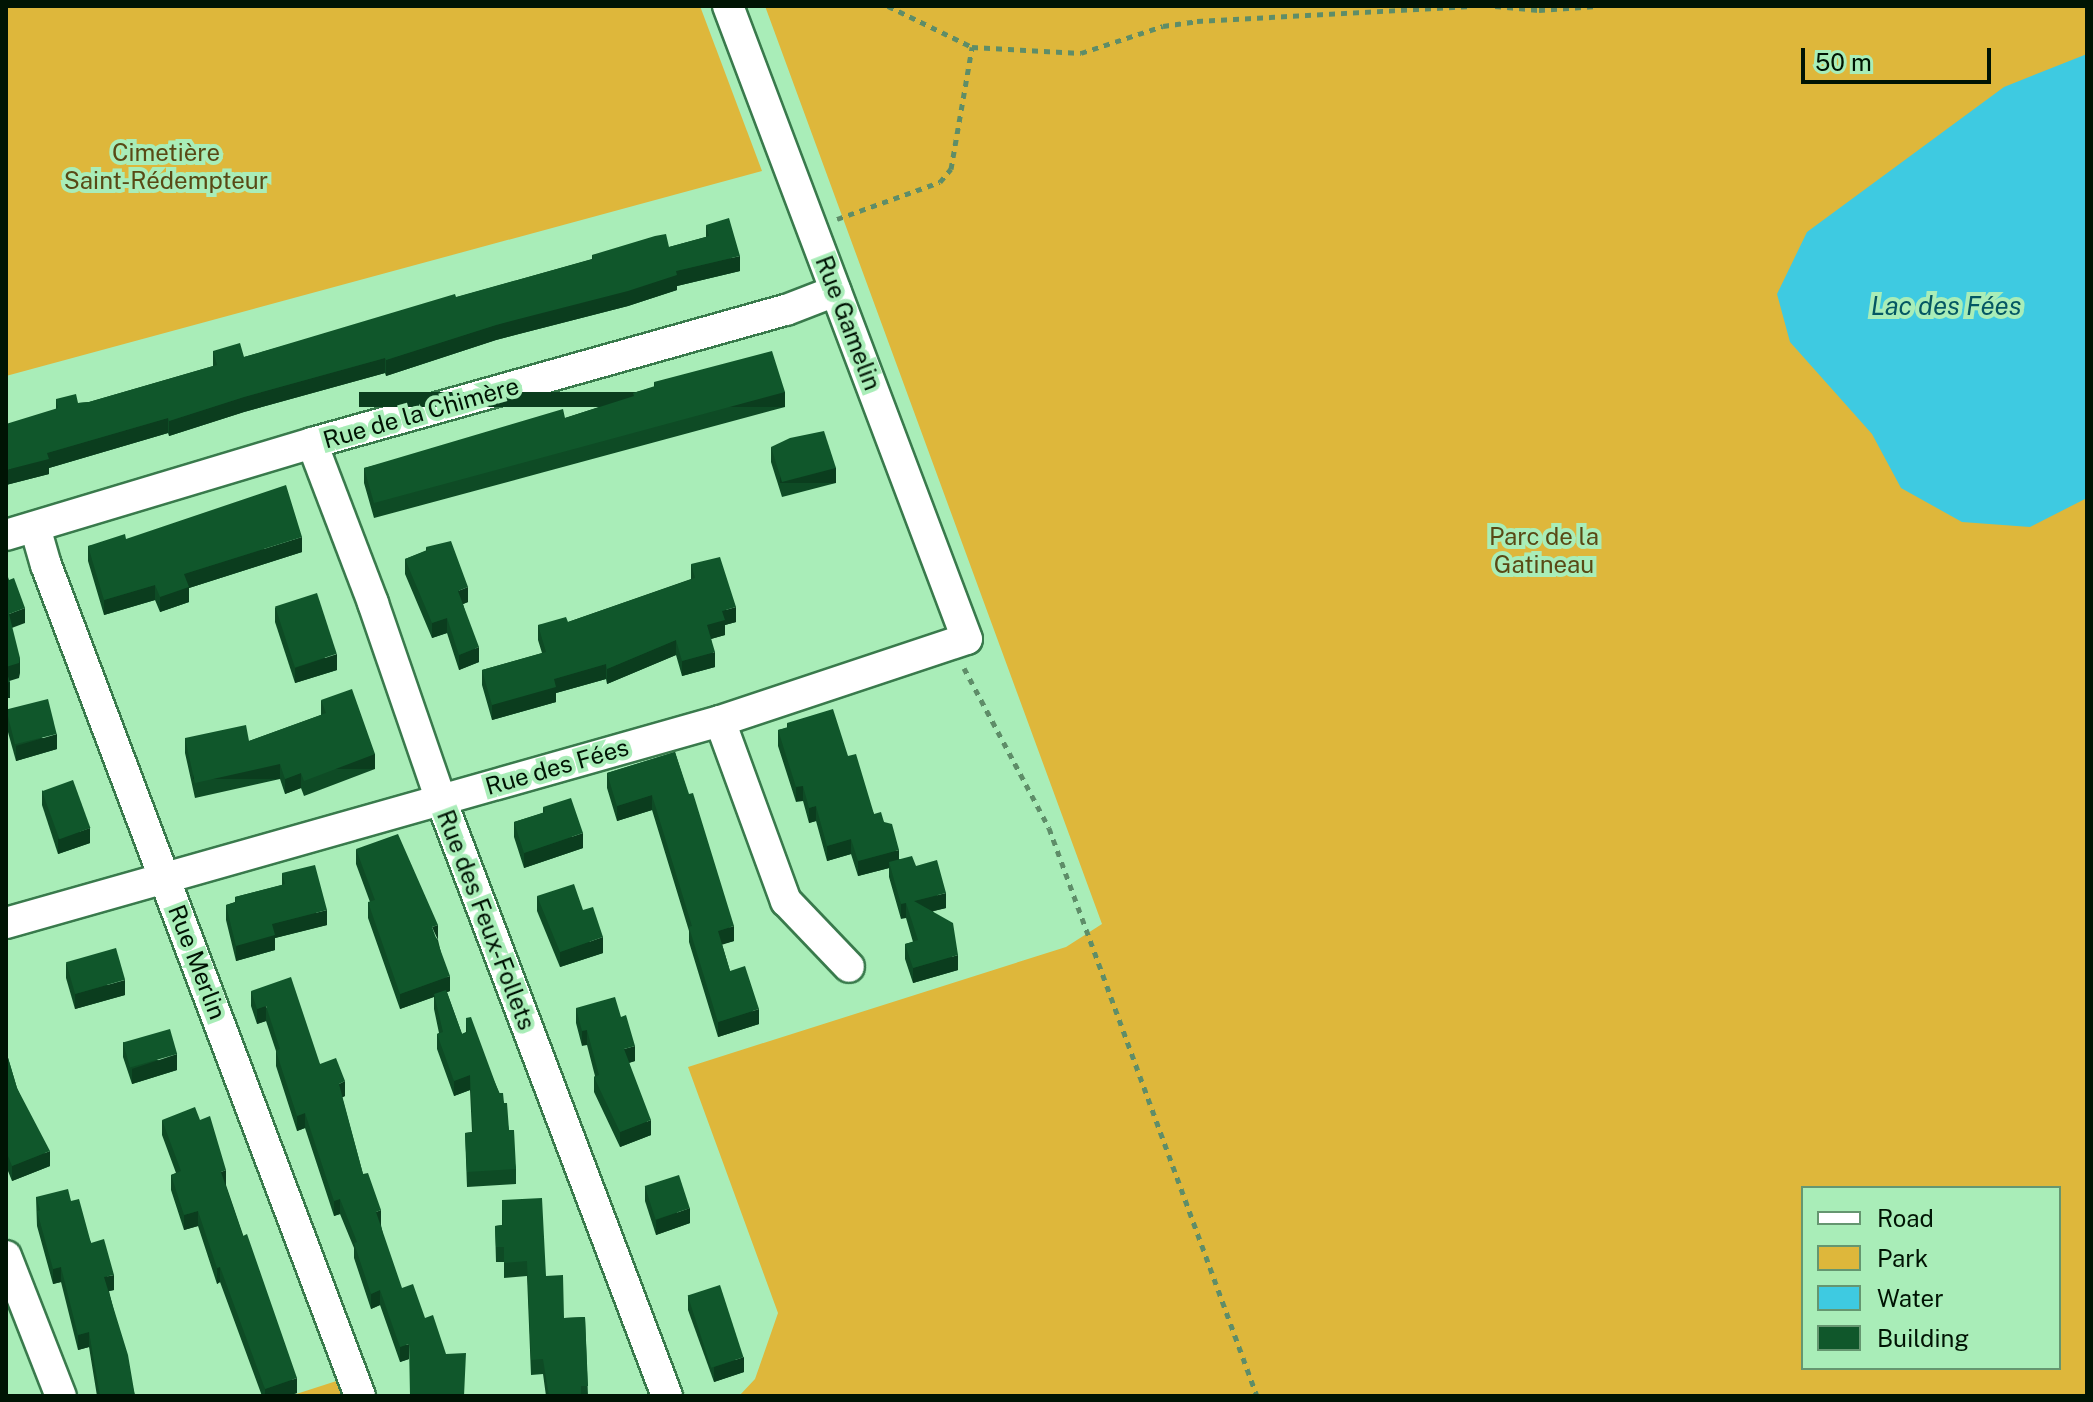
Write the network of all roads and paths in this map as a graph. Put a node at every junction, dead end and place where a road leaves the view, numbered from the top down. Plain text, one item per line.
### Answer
1 (728, 6) edge
2 (888, 6) edge
3 (1472, 6) edge
4 (1495, 6) edge
5 (1597, 6) edge
6 (972, 47) junction
7 (812, 228) junction
8 (835, 291) junction
9 (312, 443) junction
10 (20, 531) edge
11 (967, 639) junction
12 (720, 721) junction
13 (441, 800) junction
14 (165, 878) junction
15 (6, 923) edge
16 (849, 967) dead end
17 (6, 1256) edge
18 (61, 1396) edge
19 (360, 1396) edge
20 (667, 1396) edge
21 (1257, 1396) edge

1 - 7 street, Rue Gamelin
2 - 6 path
3 - 6 path
4 - 5 path
6 - 7 path
7 - 8 street, Rue Gamelin
8 - 9 street, Rue de la Chimère
8 - 11 street, Rue Gamelin
9 - 10 street, Rue de la Chimère
9 - 13 street, Rue des Feux-Follets
10 - 14 street, Rue Merlin
11 - 12 street, Rue des Fées
11 - 21 path
12 - 13 street, Rue des Fées
12 - 16 street
13 - 14 street, Rue des Fées
13 - 20 street, Rue des Feux-Follets
14 - 15 street, Rue des Fées
14 - 19 street, Rue Merlin
17 - 18 street

